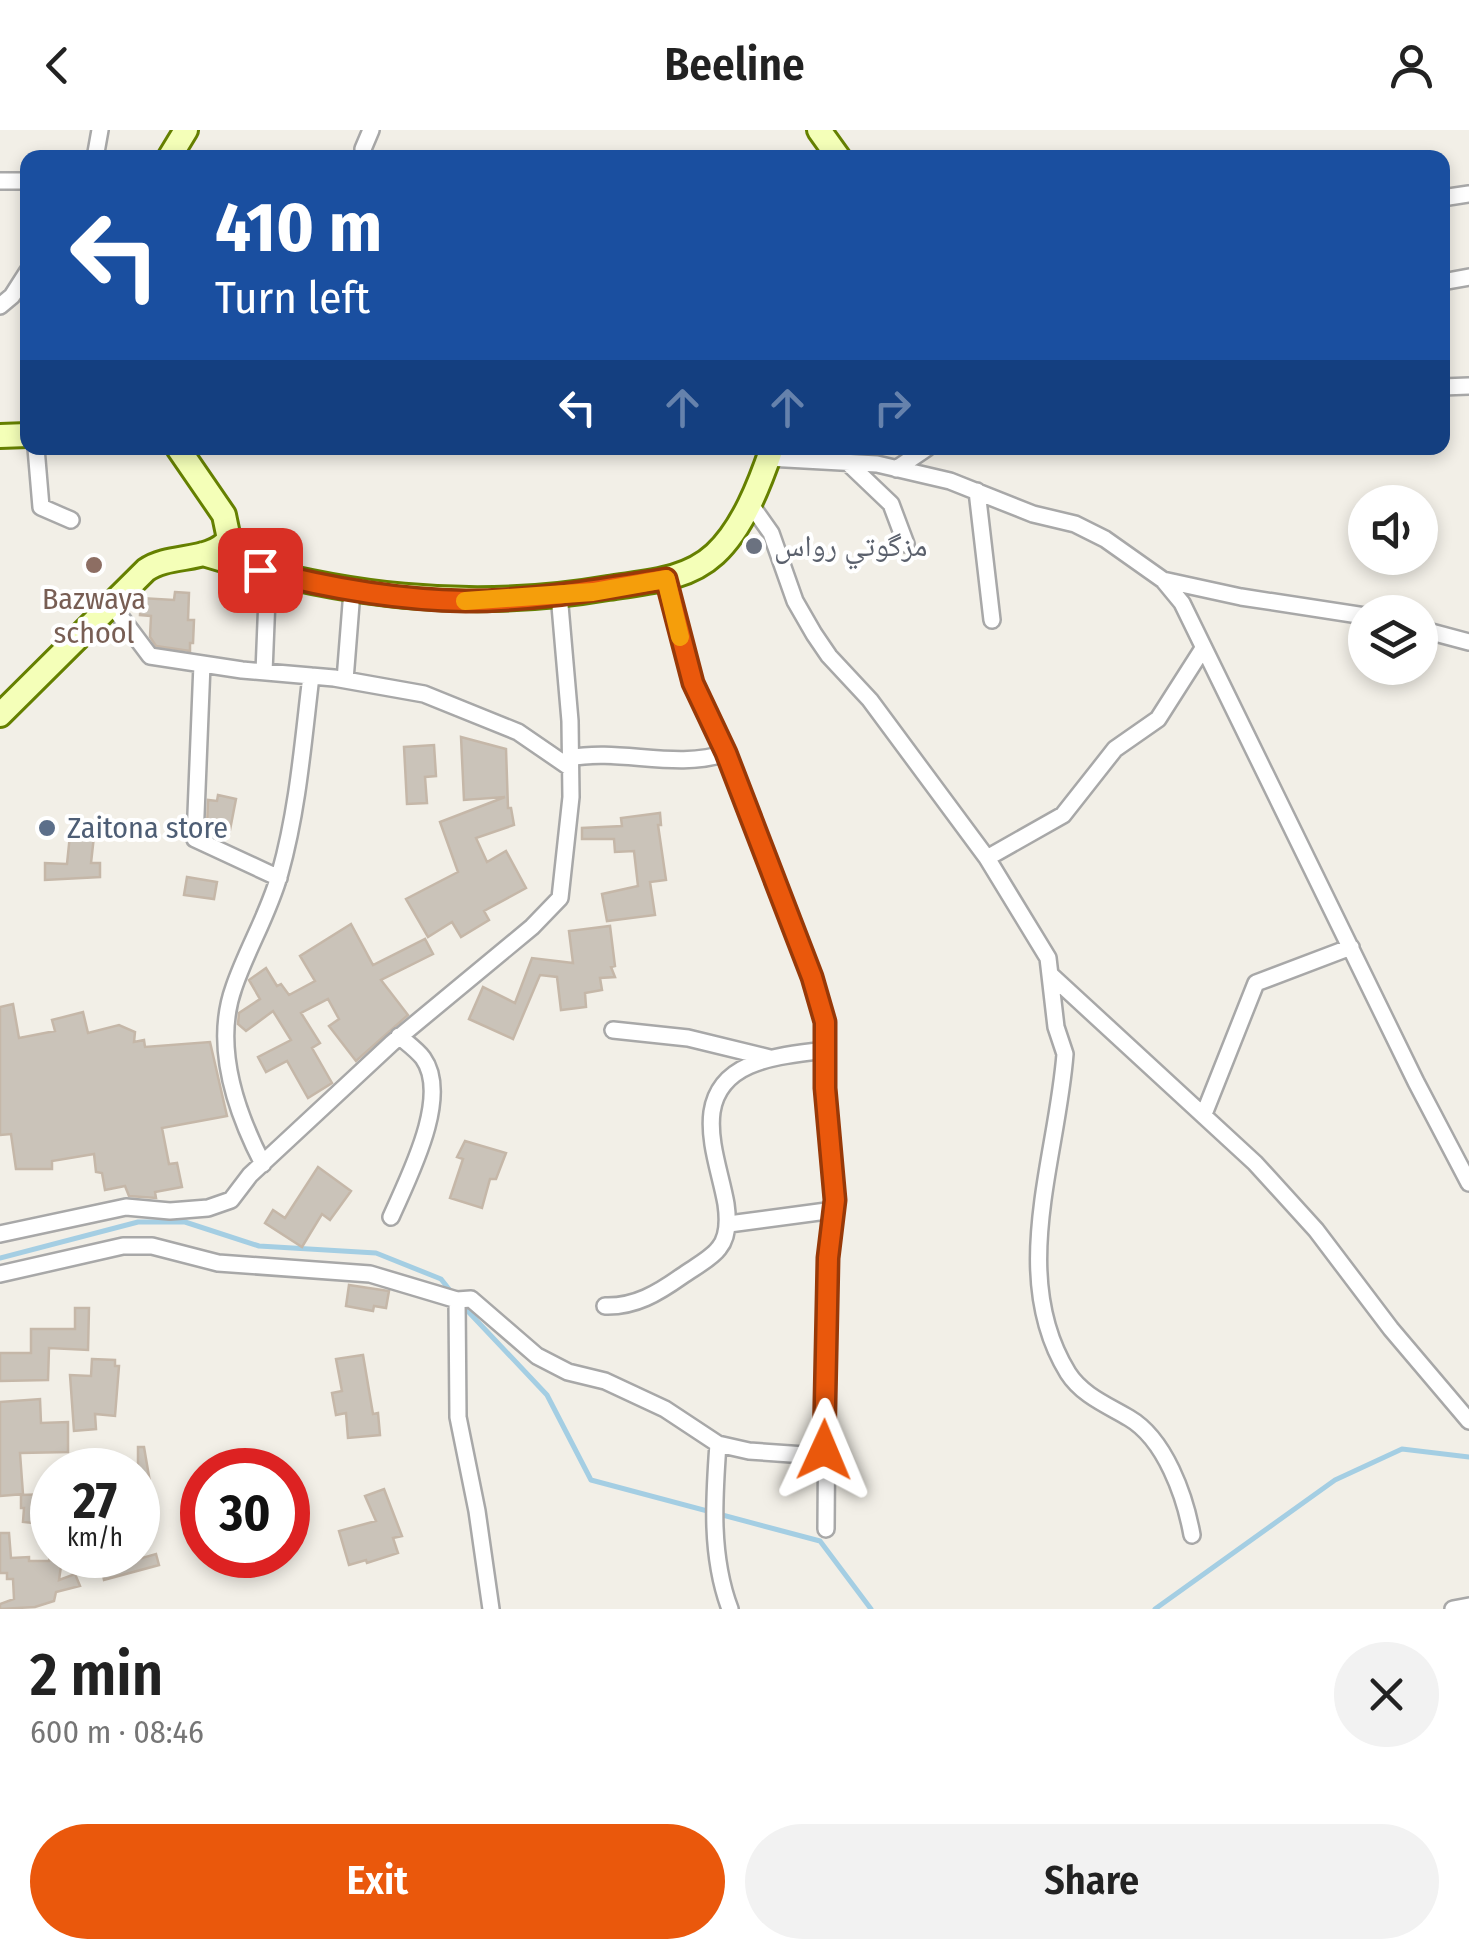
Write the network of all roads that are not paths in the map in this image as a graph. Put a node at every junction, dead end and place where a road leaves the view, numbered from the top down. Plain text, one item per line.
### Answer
1 (20, 284) edge
2 (0, 306) edge
3 (37, 455) edge
4 (183, 455) edge
5 (769, 455) edge
6 (787, 455) edge
7 (916, 455) edge
8 (847, 462) junction
9 (896, 468) junction
10 (977, 492) junction
11 (749, 502) junction
12 (71, 520) dead end
13 (906, 544) dead end
14 (204, 554) junction
15 (268, 572) junction
16 (666, 579) junction
17 (1163, 580) junction
18 (352, 591) junction
19 (559, 594) junction
20 (110, 604) junction
21 (1348, 613) edge
22 (992, 620) dead end
23 (1438, 634) edge
24 (1469, 642) edge
25 (1202, 650) junction
26 (202, 664) junction
27 (264, 672) junction
28 (310, 676) junction
29 (344, 680) junction
30 (2, 713) edge
31 (726, 753) junction
32 (569, 762) junction
33 (987, 858) junction
34 (279, 878) junction
35 (1351, 947) junction
36 (1052, 976) junction
37 (613, 1030) dead end
38 (400, 1036) junction
39 (825, 1050) junction
40 (770, 1058) junction
41 (1204, 1114) junction
42 (262, 1164) junction
43 (1469, 1183) edge
44 (834, 1210) junction
45 (391, 1217) dead end
46 (728, 1224) junction
47 (0, 1234) edge
48 (0, 1274) edge
49 (457, 1300) junction
50 (605, 1306) dead end
51 (1469, 1421) edge
52 (718, 1444) junction
53 (824, 1450) junction
54 (826, 1529) dead end
55 (1192, 1535) dead end
56 (1469, 1606) edge
57 (490, 1609) edge
58 (730, 1609) edge
59 (1452, 1609) edge

1 - 2 street
3 - 12 street
4 - 14 street
5 - 11 street
6 - 8 street
7 - 9 street
8 - 9 street
8 - 13 street
9 - 10 street
10 - 17 street
10 - 22 street
11 - 16 street
11 - 33 street
14 - 15 street
14 - 20 street
15 - 18 street
15 - 27 street
16 - 19 street
16 - 31 street
17 - 21 street
17 - 25 street
18 - 19 street
18 - 29 street
19 - 32 street
20 - 26 street
20 - 30 street
23 - 24 street
25 - 33 street
25 - 35 street
26 - 27 street
26 - 34 street
27 - 28 street
28 - 29 street
28 - 34 street
29 - 32 street
31 - 32 street
31 - 39 street
32 - 38 street
33 - 36 street
34 - 42 street
35 - 41 street
35 - 43 street
36 - 41 street
36 - 55 street
37 - 40 street
38 - 42 street
38 - 45 street
39 - 40 street
39 - 44 street
40 - 46 street
41 - 51 street
42 - 47 street
44 - 46 street
44 - 53 street
46 - 50 street
48 - 49 street
49 - 52 street
49 - 57 street
52 - 53 street
52 - 58 street
53 - 54 street
56 - 59 street

